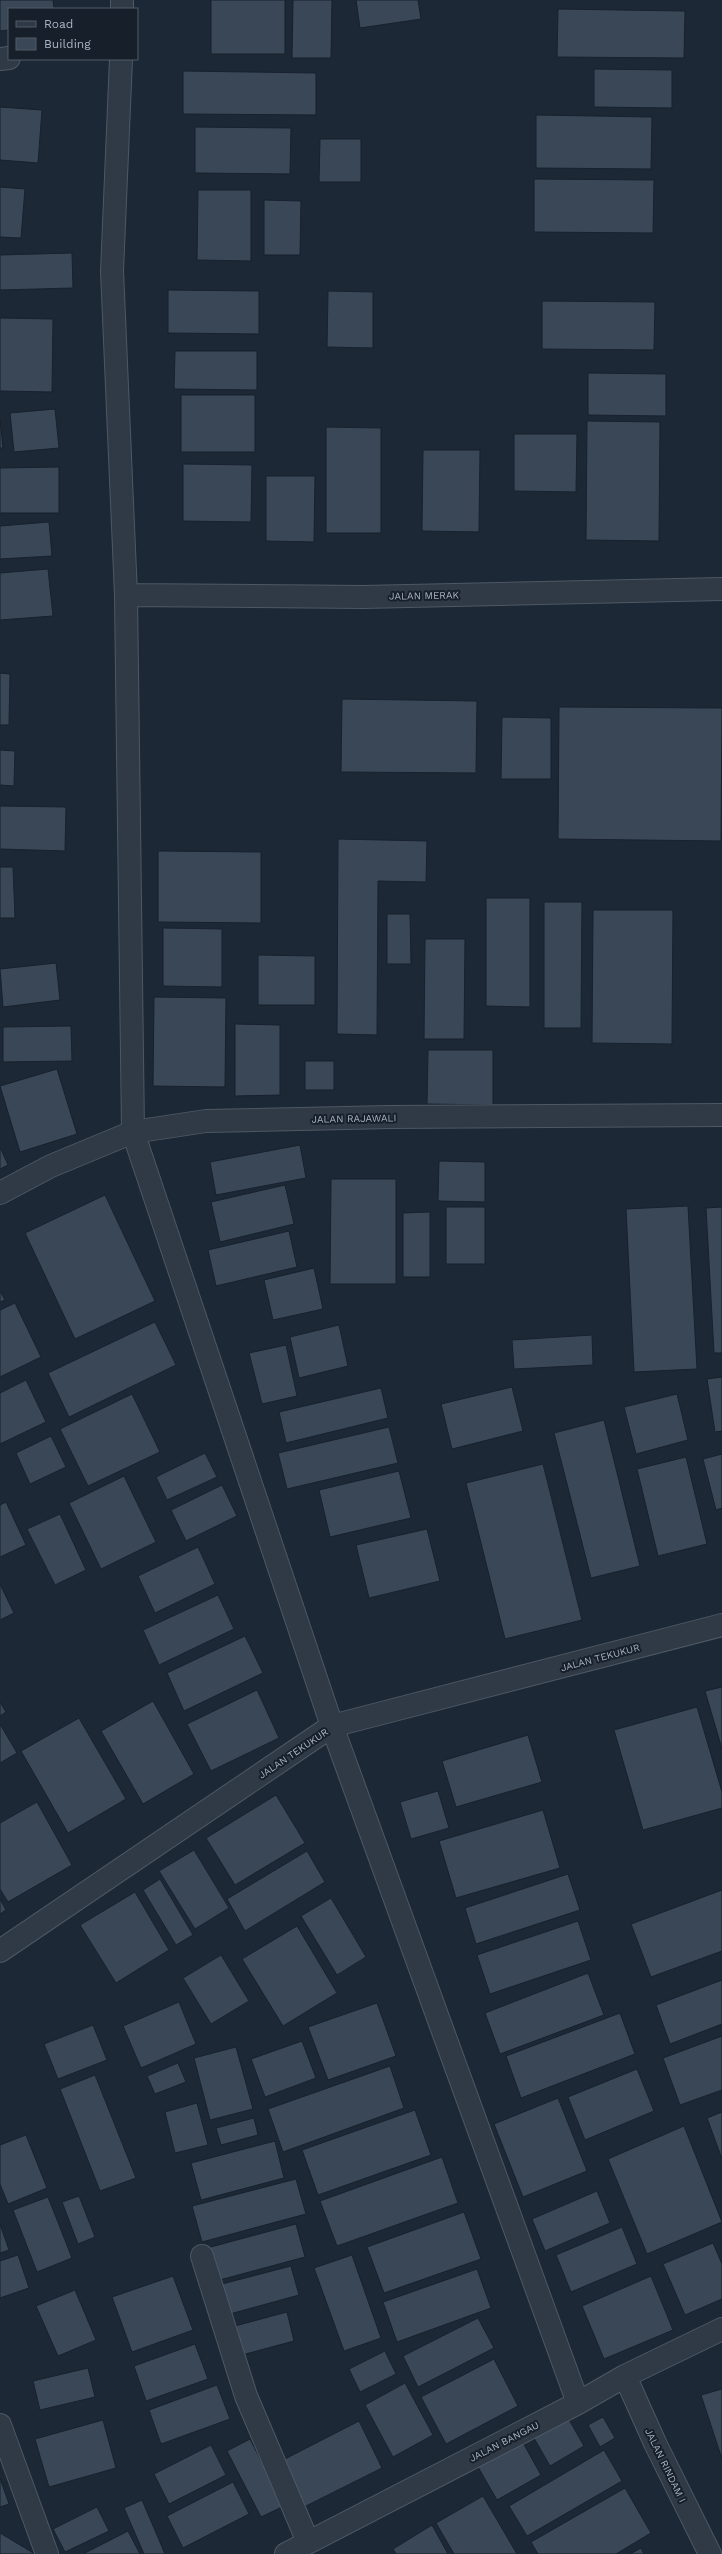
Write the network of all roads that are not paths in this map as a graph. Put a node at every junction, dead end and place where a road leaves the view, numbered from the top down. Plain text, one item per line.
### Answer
1 (121, 60) edge
2 (722, 589) edge
3 (126, 595) junction
4 (722, 1115) edge
5 (133, 1132) junction
6 (0, 1193) edge
7 (722, 1625) edge
8 (332, 1726) junction
9 (0, 1951) edge
10 (202, 2256) dead end
11 (722, 2329) edge
12 (625, 2376) junction
13 (578, 2402) junction
14 (0, 2425) edge
15 (308, 2542) junction
16 (48, 2554) edge
17 (286, 2554) edge
18 (710, 2554) edge

1 - 3 street
2 - 3 street, JALAN MERAK
3 - 5 street
4 - 5 street, JALAN RAJAWALI
5 - 6 street, JALAN RAJAWALI
5 - 8 street
7 - 8 street, JALAN TEKUKUR
8 - 9 street, JALAN TEKUKUR
8 - 13 street
10 - 15 street
11 - 12 street, JALAN BANGAU
12 - 13 street, JALAN BANGAU
12 - 18 street, JALAN RINDAM I
13 - 15 street, JALAN BANGAU
14 - 16 street
15 - 17 street, JALAN BANGAU

